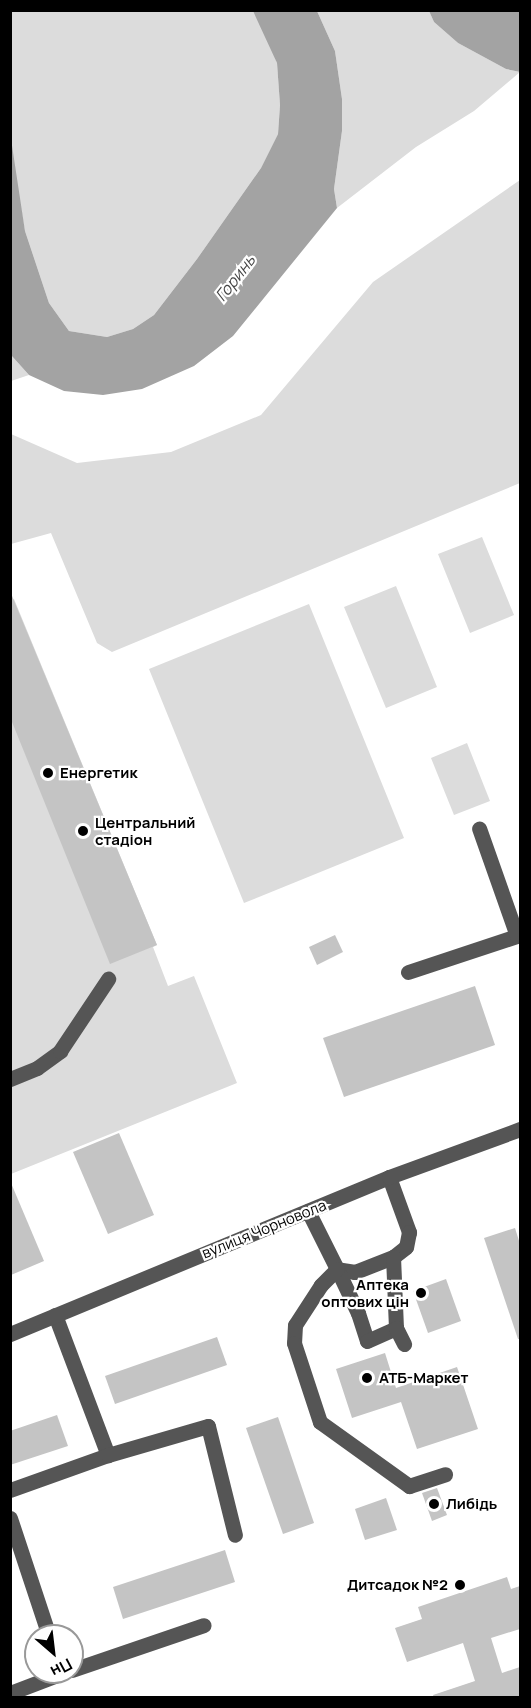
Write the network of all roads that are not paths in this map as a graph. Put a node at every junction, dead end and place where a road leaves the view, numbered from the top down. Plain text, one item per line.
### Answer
1 (479, 828) dead end
2 (519, 939) edge
3 (408, 972) dead end
4 (108, 979) dead end
5 (10, 1079) edge
6 (520, 1131) edge
7 (389, 1177) junction
8 (308, 1211) junction
9 (393, 1257) junction
10 (337, 1269) junction
11 (55, 1315) junction
12 (396, 1328) junction
13 (10, 1334) edge
14 (404, 1344) dead end
15 (108, 1455) junction
16 (445, 1474) dead end
17 (10, 1490) edge
18 (10, 1518) edge
19 (235, 1535) dead end
20 (46, 1624) edge
21 (204, 1625) dead end
22 (84, 1666) edge
23 (34, 1684) edge
24 (10, 1693) edge

1 - 2 street
2 - 3 street
4 - 5 street
6 - 7 street, вулиця Чорновола
7 - 8 street, вулиця Чорновола
7 - 9 street
8 - 10 street
8 - 11 street, вулиця Чорновола
9 - 10 street
9 - 12 street
10 - 12 street
10 - 16 street
11 - 13 street, вулиця Чорновола
11 - 15 street
12 - 14 street
15 - 17 street
15 - 19 street
18 - 20 street
21 - 22 street
23 - 24 street

